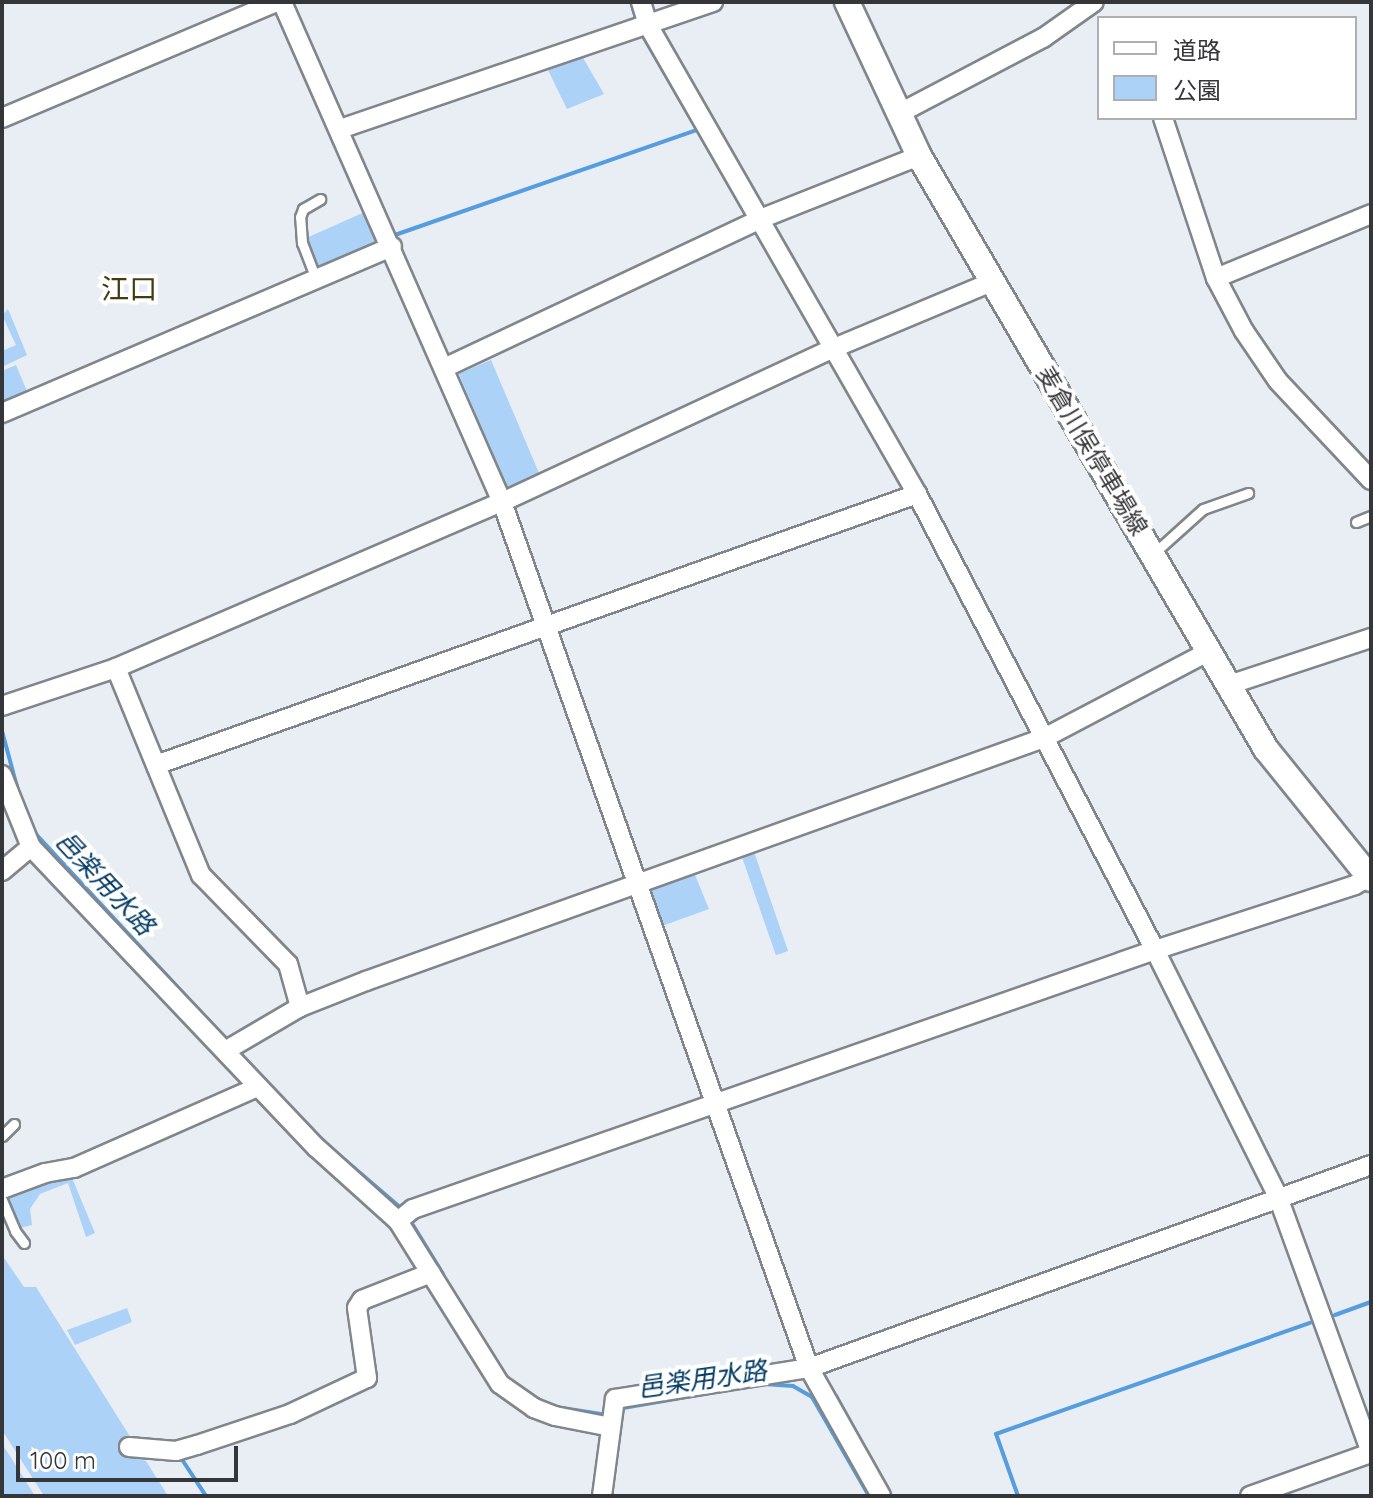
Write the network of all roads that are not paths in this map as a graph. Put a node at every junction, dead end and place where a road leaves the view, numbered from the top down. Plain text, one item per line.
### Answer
1 (276, 2) edge
2 (282, 2) edge
3 (641, 2) edge
4 (713, 2) edge
5 (847, 2) edge
6 (1090, 2) edge
7 (648, 25) junction
8 (898, 114) junction
9 (2, 118) edge
10 (1164, 120) edge
11 (340, 129) junction
12 (919, 156) junction
13 (320, 199) dead end
14 (1371, 214) edge
15 (760, 219) junction
16 (392, 247) junction
17 (1216, 278) junction
18 (316, 280) junction
19 (992, 282) junction
20 (834, 348) junction
21 (444, 368) junction
22 (2, 413) edge
23 (1371, 480) edge
24 (1248, 493) dead end
25 (917, 494) junction
26 (502, 502) junction
27 (1371, 516) edge
28 (1356, 522) dead end
29 (1153, 554) junction
30 (548, 626) junction
31 (1371, 638) edge
32 (1210, 651) junction
33 (116, 668) junction
34 (1229, 685) junction
35 (3, 703) edge
36 (1044, 738) junction
37 (156, 765) junction
38 (2, 775) edge
39 (31, 847) junction
40 (2, 871) edge
41 (1370, 878) edge
42 (636, 881) junction
43 (1155, 950) junction
44 (300, 1007) junction
45 (225, 1051) junction
46 (258, 1087) junction
47 (715, 1105) junction
48 (14, 1124) dead end
49 (2, 1136) edge
50 (1371, 1165) edge
51 (2, 1189) edge
52 (1278, 1197) junction
53 (2, 1200) edge
54 (398, 1221) junction
55 (24, 1243) dead end
56 (431, 1273) junction
57 (809, 1368) junction
58 (611, 1427) junction
59 (129, 1447) dead end
60 (1371, 1453) edge
61 (602, 1496) edge
62 (881, 1496) edge
63 (1250, 1496) edge

1 - 9 street
2 - 11 street
3 - 7 street
4 - 7 street
5 - 8 main road, 麦倉川俣停車場線
6 - 8 street
7 - 11 street
7 - 15 street
8 - 12 main road, 麦倉川俣停車場線
10 - 17 street
11 - 16 street
12 - 15 street
12 - 19 main road, 麦倉川俣停車場線
13 - 18 lane
14 - 17 street
15 - 20 street
15 - 21 street
16 - 18 street
16 - 21 street
17 - 23 street
18 - 22 street
19 - 20 street
19 - 29 main road, 麦倉川俣停車場線
20 - 25 street
20 - 26 street
21 - 26 street
24 - 29 lane
25 - 30 street
25 - 36 street
26 - 30 street
26 - 33 street
27 - 28 lane
29 - 32 main road, 麦倉川俣停車場線
30 - 37 street
30 - 42 street
31 - 34 street
32 - 34 main road, 麦倉川俣停車場線
32 - 36 street
33 - 35 street
33 - 37 street
34 - 41 main road, 麦倉川俣停車場線
36 - 42 street
36 - 43 street
37 - 44 street
38 - 39 street
39 - 40 street
39 - 45 street
41 - 43 street
42 - 44 street
42 - 47 street
43 - 47 street
43 - 52 street
44 - 45 street
45 - 46 street
46 - 51 street
46 - 54 street
47 - 54 street
47 - 57 street
48 - 49 lane
50 - 52 street
52 - 57 street
52 - 60 street
53 - 55 lane
54 - 56 street
56 - 58 street
56 - 59 street
57 - 58 street
57 - 62 street
58 - 61 street
60 - 63 street

